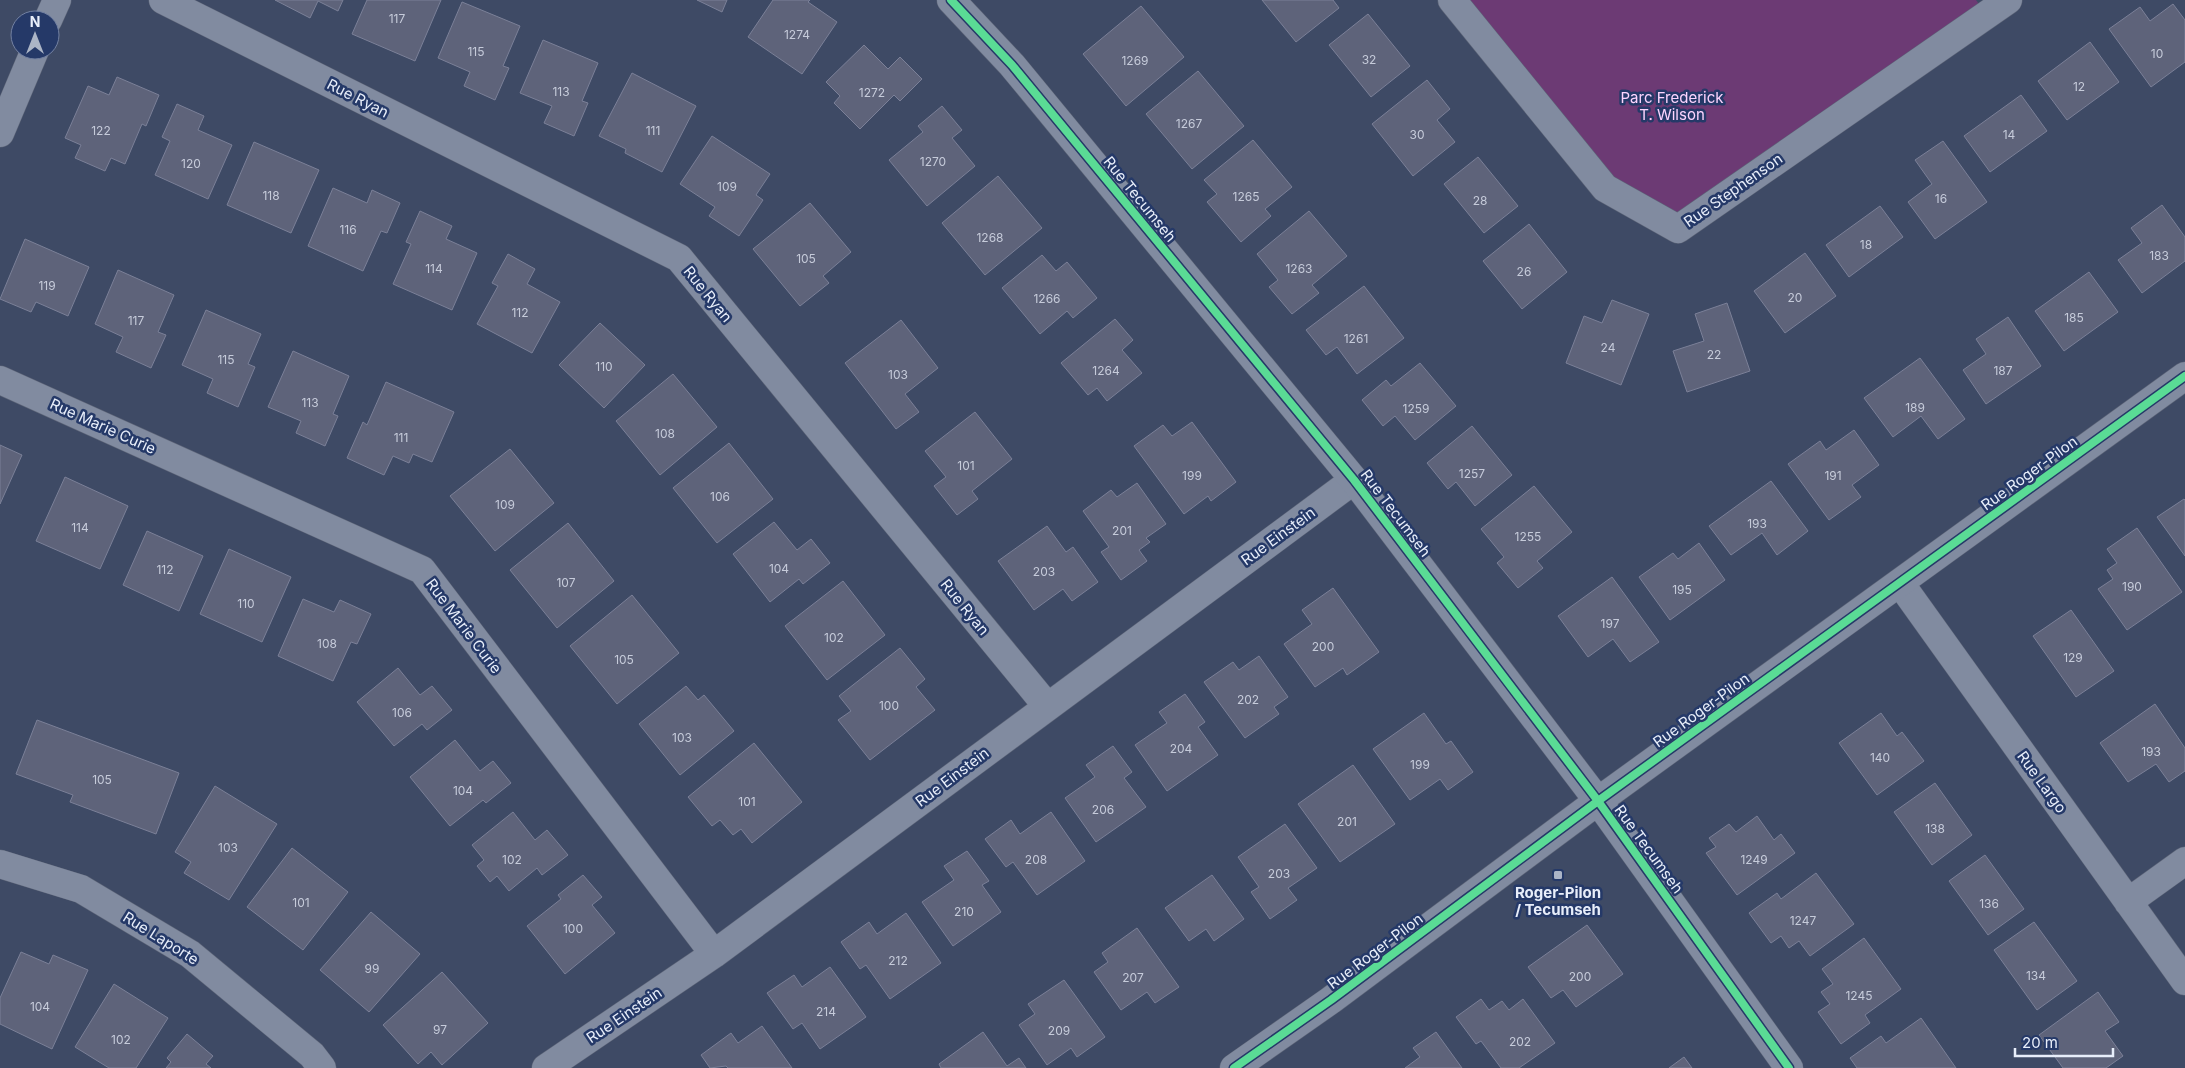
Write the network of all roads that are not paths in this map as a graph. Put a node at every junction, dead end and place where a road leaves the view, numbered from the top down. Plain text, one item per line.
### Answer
1 (163, 0) edge
2 (951, 0) edge
3 (1452, 0) edge
4 (2008, 0) edge
5 (31, 60) edge
6 (0, 133) edge
7 (2185, 376) edge
8 (0, 380) edge
9 (1354, 480) junction
10 (1900, 583) junction
11 (1047, 706) junction
12 (1598, 801) junction
13 (2185, 861) edge
14 (0, 864) edge
15 (2128, 902) junction
16 (714, 954) junction
17 (2185, 981) edge
18 (322, 1068) edge
19 (546, 1068) edge
20 (1234, 1068) edge
21 (1789, 1068) edge

1 - 11 street, Rue Ryan
2 - 9 street, Rue Tecumseh
3 - 4 street, Rue Stephenson
5 - 6 street
7 - 10 street, Rue Roger-Pilon
8 - 16 street, Rue Marie Curie
9 - 11 street, Rue Einstein
9 - 12 street, Rue Tecumseh
10 - 12 street, Rue Roger-Pilon
10 - 15 street, Rue Largo
11 - 16 street, Rue Einstein
12 - 20 street, Rue Roger-Pilon
12 - 21 street, Rue Tecumseh
13 - 15 street
14 - 18 street, Rue Laporte
15 - 17 street, Rue Largo
16 - 19 street, Rue Einstein

